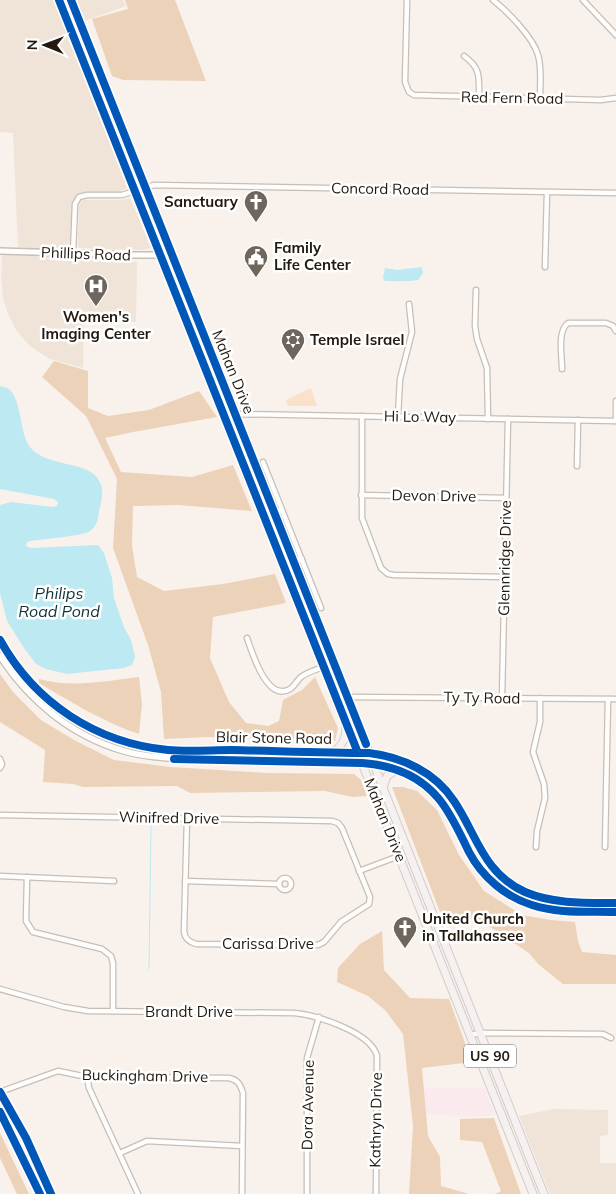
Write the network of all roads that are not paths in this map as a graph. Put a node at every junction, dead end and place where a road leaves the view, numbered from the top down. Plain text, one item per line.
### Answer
1 (59, 0) edge
2 (71, 0) edge
3 (407, 0) edge
4 (493, 0) edge
5 (583, 0) edge
6 (82, 27) junction
7 (71, 30) junction
8 (616, 35) edge
9 (464, 56) dead end
10 (479, 97) junction
11 (540, 98) junction
12 (616, 98) edge
13 (112, 103) junction
14 (101, 107) junction
15 (145, 187) junction
16 (134, 190) junction
17 (547, 192) junction
18 (616, 193) edge
19 (170, 250) junction
20 (0, 251) edge
21 (73, 254) junction
22 (160, 255) junction
23 (545, 267) dead end
24 (476, 290) dead end
25 (409, 304) dead end
26 (201, 330) junction
27 (616, 330) edge
28 (192, 336) junction
29 (562, 368) dead end
30 (616, 401) edge
31 (235, 414) junction
32 (362, 416) junction
33 (398, 417) junction
34 (225, 418) junction
35 (488, 419) junction
36 (508, 419) junction
37 (578, 420) junction
38 (616, 421) edge
39 (263, 462) dead end
40 (577, 466) dead end
41 (361, 494) junction
42 (506, 498) junction
43 (278, 511) junction
44 (264, 518) junction
45 (302, 559) junction
46 (294, 562) junction
47 (283, 565) junction
48 (504, 577) junction
49 (321, 608) dead end
50 (247, 638) dead end
51 (0, 640) edge
52 (0, 656) edge
53 (323, 667) junction
54 (348, 697) junction
55 (502, 698) junction
56 (540, 698) junction
57 (608, 699) junction
58 (616, 700) edge
59 (346, 724) junction
60 (333, 752) junction
61 (358, 753) junction
62 (369, 753) junction
63 (0, 759) edge
64 (362, 764) junction
65 (374, 764) junction
66 (0, 768) edge
67 (397, 770) junction
68 (440, 785) junction
69 (383, 789) junction
70 (429, 789) junction
71 (0, 815) edge
72 (187, 819) junction
73 (536, 847) dead end
74 (605, 847) dead end
75 (399, 856) junction
76 (488, 862) junction
77 (480, 869) junction
78 (359, 871) junction
79 (0, 876) edge
80 (27, 877) junction
81 (114, 881) dead end
82 (185, 881) junction
83 (279, 884) dead end
84 (590, 902) junction
85 (616, 902) edge
86 (590, 911) junction
87 (616, 912) edge
88 (458, 974) junction
89 (448, 978) junction
90 (0, 989) edge
91 (113, 1012) junction
92 (319, 1017) junction
93 (481, 1033) junction
94 (470, 1035) junction
95 (611, 1038) dead end
96 (373, 1047) joint
97 (87, 1077) junction
98 (0, 1092) edge
99 (507, 1099) junction
100 (497, 1103) junction
101 (0, 1112) edge
102 (242, 1146) junction
103 (120, 1153) junction
104 (40, 1194) edge
105 (51, 1194) edge
106 (138, 1194) edge
107 (242, 1194) edge
108 (307, 1194) edge
109 (376, 1194) edge
110 (533, 1194) edge
111 (544, 1194) edge

1 - 7 main road, Mahan Drive / US 90
2 - 6 main road, Mahan Drive / US 90
3 - 10 street, Red Fern Road
4 - 11 street
5 - 8 street
6 - 7 main road
6 - 13 main road, Mahan Drive / US 90
7 - 14 main road, Mahan Drive / US 90
9 - 10 street
10 - 11 street, Red Fern Road
11 - 12 street, Red Fern Road
13 - 14 main road
13 - 15 main road, Mahan Drive / US 90
14 - 16 main road, Mahan Drive / US 90
15 - 16 street, Concord Road
15 - 17 street, Concord Road
15 - 19 main road, Mahan Drive / US 90
16 - 21 street, Concord Road
16 - 22 main road, Mahan Drive / US 90
17 - 18 street, Concord Road
17 - 23 street
19 - 22 street, Phillips Road
19 - 26 main road, Mahan Drive / US 90
20 - 21 street, Phillips Road
21 - 22 street, Phillips Road
22 - 28 main road, Mahan Drive / US 90
24 - 35 street
25 - 33 street
26 - 28 main road
26 - 31 main road, Mahan Drive / US 90
27 - 29 street
28 - 34 main road, Mahan Drive / US 90
30 - 38 street
31 - 32 street, Hi Lo Way
31 - 34 street, Hi Lo Way
31 - 43 main road, Mahan Drive / US 90
32 - 33 street, Hi Lo Way
32 - 41 street
33 - 35 street, Hi Lo Way
34 - 44 main road, Mahan Drive / US 90
35 - 36 street, Hi Lo Way
36 - 37 street, Hi Lo Way
36 - 42 street, Glennridge Drive
37 - 38 street, Hi Lo Way
37 - 40 street
39 - 43 street
41 - 42 street, Devon Drive
41 - 48 street
42 - 48 street, Glennridge Drive
43 - 44 street
43 - 45 street
43 - 46 main road, Mahan Drive / US 90
44 - 47 main road, Mahan Drive / US 90
45 - 46 street
45 - 49 street
46 - 47 street
46 - 54 main road, Mahan Drive / US 90
47 - 53 main road, Mahan Drive / US 90
48 - 55 street, Glennridge Drive
50 - 53 street
51 - 60 main road, Blair Stone Road
52 - 64 main road, Blair Stone Road
53 - 59 main road, Mahan Drive / US 90
54 - 55 street, Ty Ty Road
54 - 62 main road, Mahan Drive / US 90
55 - 56 street, Ty Ty Road
56 - 57 street, Ty Ty Road
56 - 73 street
57 - 58 street, Ty Ty Road
57 - 74 street
59 - 60 main road
59 - 61 main road, Mahan Drive / US 90
60 - 61 main road, Blair Stone Road
61 - 62 main road, Blair Stone Road
61 - 64 main road, Mahan Drive / US 90
62 - 65 main road, Mahan Drive / US 90
62 - 68 main road, Blair Stone Road
63 - 66 street
64 - 65 main road, Blair Stone Road
64 - 75 main road, Mahan Drive / US 90
65 - 67 main road, Blair Stone Road
65 - 69 main road, Mahan Drive / US 90
67 - 69 main road
67 - 70 main road, Blair Stone Road
68 - 70 main road
68 - 76 main road, Blair Stone Road
69 - 88 main road, Mahan Drive / US 90
70 - 77 main road, Blair Stone Road
71 - 72 street, Winifred Drive
72 - 78 street, Winifred Drive
72 - 82 street
75 - 78 street
75 - 89 main road, Mahan Drive / US 90
76 - 77 main road
76 - 84 main road, Blair Stone Road
77 - 86 main road, Blair Stone Road
78 - 82 street, Carissa Drive
79 - 80 street
80 - 81 street
80 - 91 street
82 - 83 street
84 - 85 main road, Blair Stone Road
84 - 86 main road
86 - 87 main road, Blair Stone Road
88 - 89 main road
88 - 93 main road, Mahan Drive / US 90
89 - 94 main road, Mahan Drive / US 90
90 - 91 street, Brandt Drive
91 - 92 street, Brandt Drive
92 - 96 street, Brandt Drive
92 - 108 street, Dora Avenue
93 - 94 street
93 - 95 street
93 - 99 main road, Mahan Drive / US 90
94 - 100 main road, Mahan Drive / US 90
96 - 109 street, Kathryn Drive
97 - 98 street, Buckingham Drive
97 - 102 street, Buckingham Drive
97 - 103 street
98 - 105 street
99 - 100 main road
99 - 111 main road, Mahan Drive / US 90
100 - 110 main road, Mahan Drive / US 90
101 - 104 street
102 - 103 street
102 - 107 street
103 - 106 street

